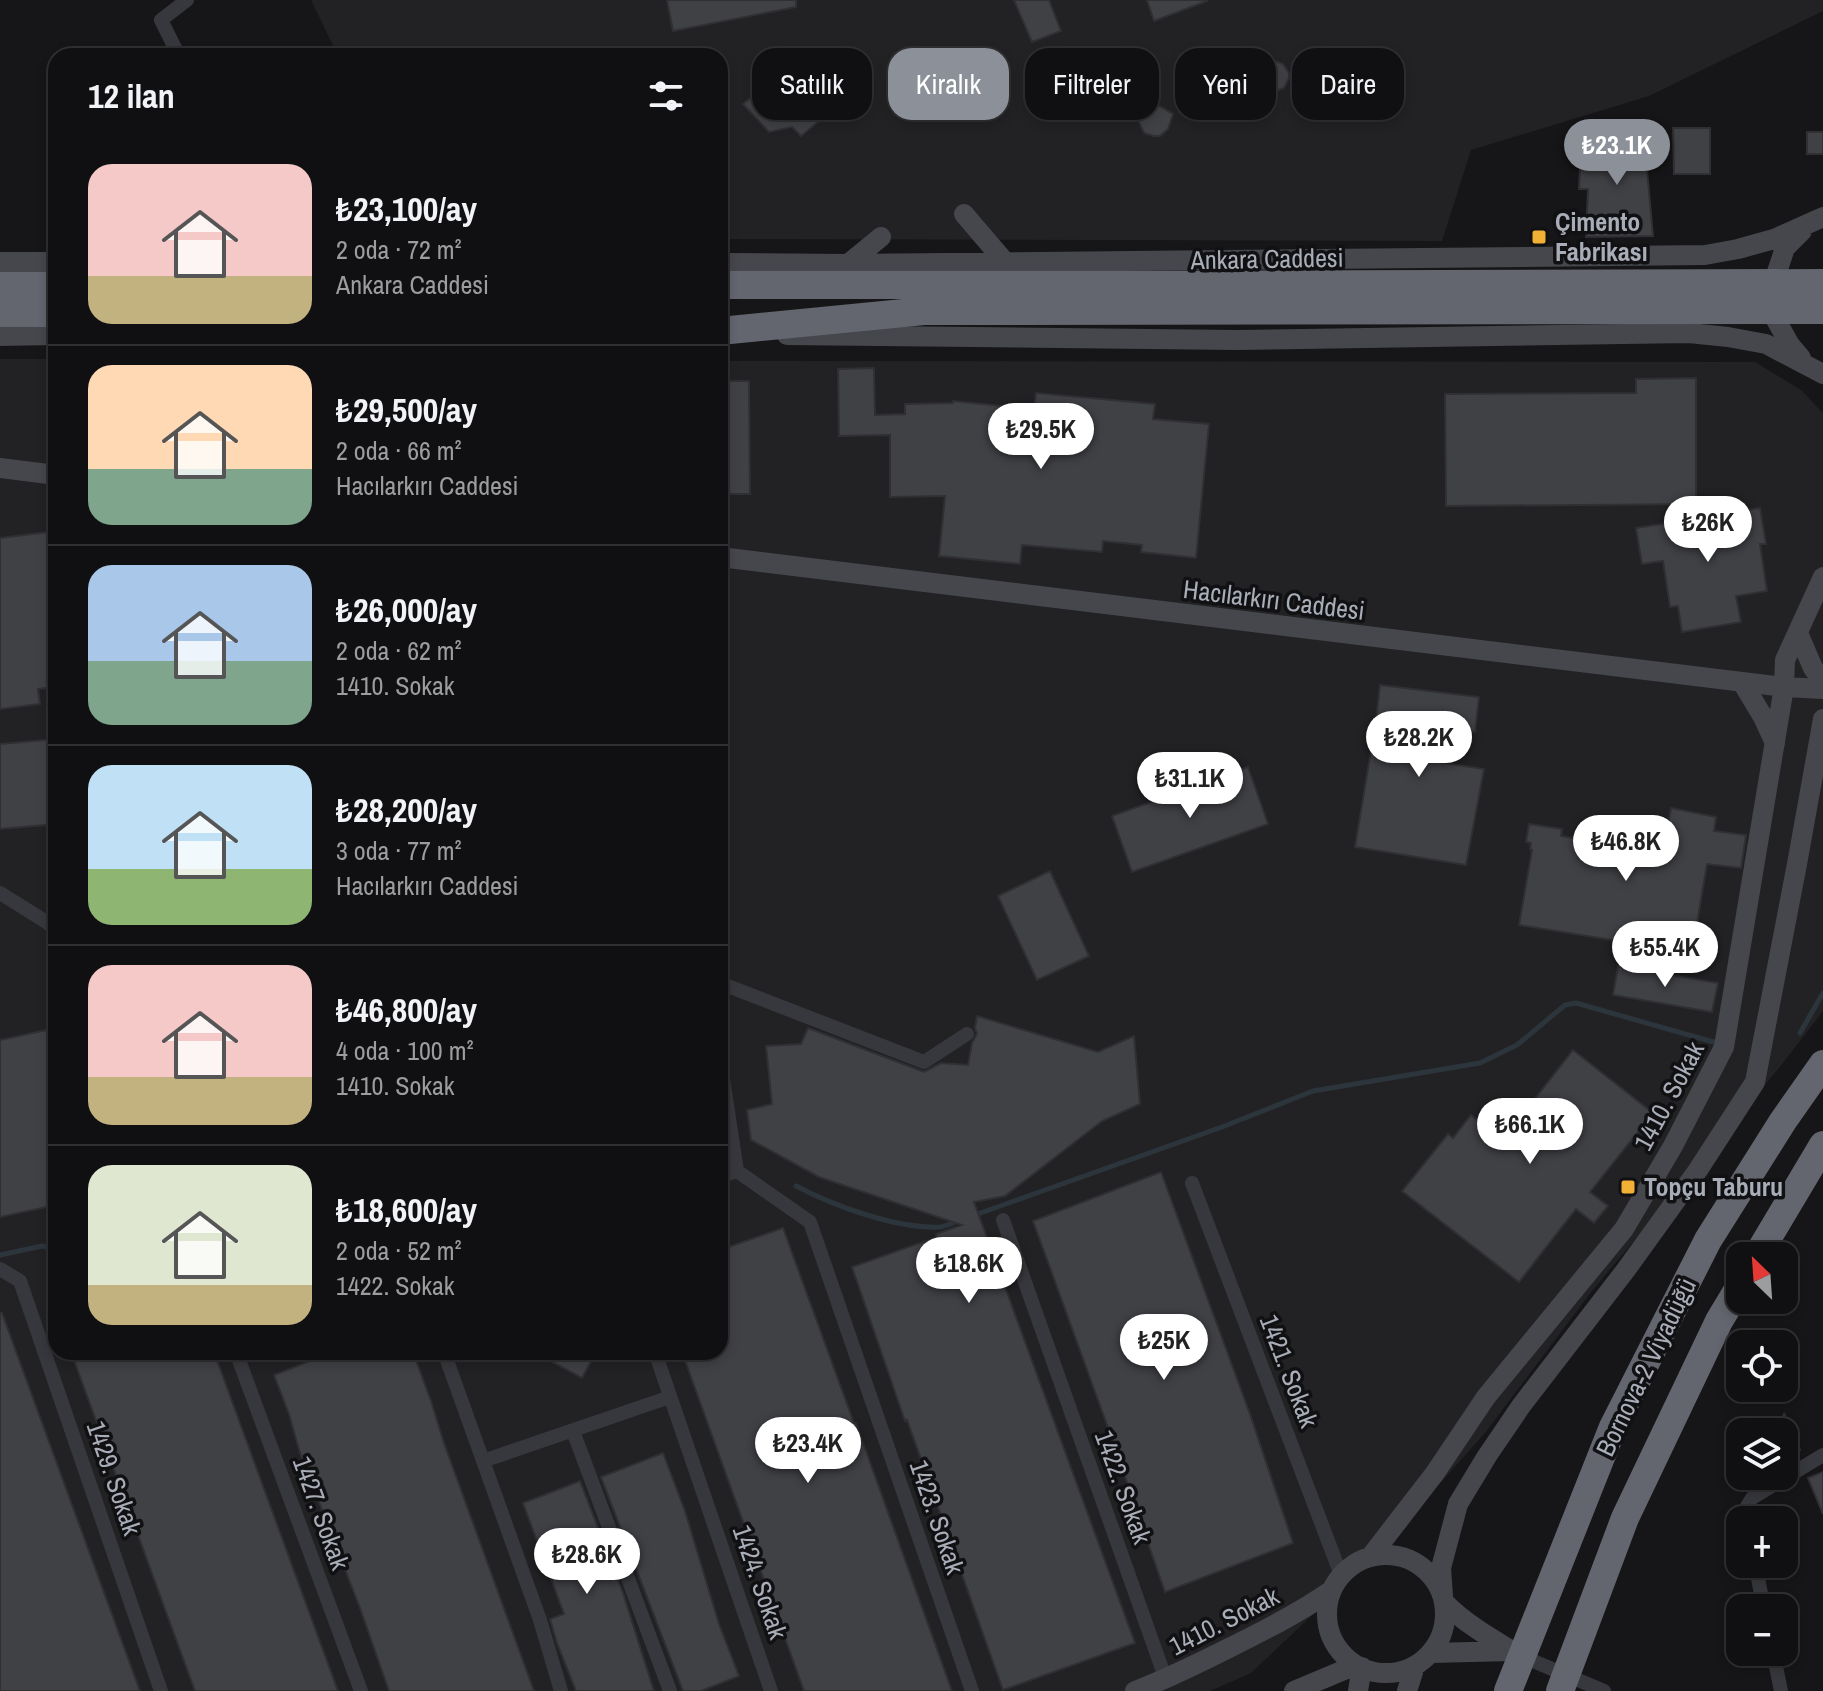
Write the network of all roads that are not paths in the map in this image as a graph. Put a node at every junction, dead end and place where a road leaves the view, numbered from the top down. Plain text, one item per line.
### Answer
1 (187, 0) edge
2 (175, 48) edge
3 (964, 214) dead end
4 (1816, 220) edge
5 (881, 237) dead end
6 (0, 262) edge
7 (48, 262) edge
8 (1005, 262) junction
9 (728, 263) edge
10 (848, 264) junction
11 (1823, 283) edge
12 (728, 285) edge
13 (0, 286) edge
14 (48, 286) edge
15 (1823, 310) edge
16 (924, 311) junction
17 (728, 312) edge
18 (0, 313) edge
19 (48, 313) edge
20 (728, 332) edge
21 (728, 333) edge
22 (48, 335) edge
23 (0, 336) edge
24 (1815, 369) edge
25 (1823, 382) edge
26 (0, 468) edge
27 (48, 474) edge
28 (728, 558) edge
29 (1823, 577) edge
30 (1798, 633) junction
31 (1742, 682) junction
32 (1823, 682) edge
33 (1784, 687) junction
34 (1823, 689) edge
35 (1823, 719) edge
36 (1775, 743) junction
37 (0, 893) edge
38 (48, 923) edge
39 (728, 986) edge
40 (967, 1034) dead end
41 (1823, 1064) edge
42 (728, 1112) edge
43 (1823, 1145) edge
44 (737, 1171) junction
45 (728, 1174) edge
46 (1192, 1183) dead end
47 (1003, 1220) dead end
48 (1765, 1242) edge
49 (0, 1269) edge
50 (1726, 1309) edge
51 (239, 1360) edge
52 (447, 1360) edge
53 (658, 1360) edge
54 (670, 1397) junction
55 (573, 1431) junction
56 (1823, 1455) edge
57 (483, 1461) junction
58 (1747, 1506) edge
59 (1371, 1556) junction
60 (1336, 1583) junction
61 (1444, 1599) junction
62 (1512, 1651) junction
63 (1423, 1659) junction
64 (1359, 1666) junction
65 (1776, 1666) edge
66 (1166, 1680) junction
67 (161, 1691) edge
68 (361, 1691) edge
69 (561, 1691) edge
70 (670, 1691) edge
71 (771, 1691) edge
72 (972, 1691) edge
73 (1135, 1691) edge
74 (1294, 1691) edge
75 (1358, 1691) edge
76 (1407, 1691) edge
77 (1508, 1691) edge
78 (1560, 1691) edge
79 (1604, 1691) edge
80 (1781, 1691) edge

1 - 2 street
3 - 8 street
4 - 8 street, Ankara Caddesi
4 - 24 street, Ankara Caddesi
5 - 10 street
6 - 7 street
8 - 10 street, Ankara Caddesi
9 - 10 street, Ankara Caddesi
11 - 12 highway, Ankara Caddesi, bridge
13 - 14 highway
15 - 16 highway, Ankara Caddesi, bridge
16 - 17 highway, Ankara Caddesi
16 - 20 highway
18 - 19 highway
21 - 24 street
22 - 23 street
24 - 25 street
26 - 27 street
28 - 31 street, Hacılarkırı Caddesi
29 - 30 street, 1410. Sokak
30 - 32 street
30 - 33 street, 1410. Sokak
31 - 33 street, Hacılarkırı Caddesi
31 - 36 street
33 - 34 street, Hacılarkırı Caddesi
33 - 36 street, 1410. Sokak
35 - 61 street
36 - 59 street, 1410. Sokak
37 - 38 street
39 - 40 street
41 - 77 highway, Bornova-2 Viyadüğü, bridge
42 - 44 street
43 - 48 highway
44 - 45 street
44 - 72 street, 1423. Sokak
46 - 60 street, 1421. Sokak
47 - 66 street, 1422. Sokak
49 - 67 street, 1429. Sokak
50 - 78 highway, Bornova-2 Viyadüğü, bridge
51 - 68 street, 1427. Sokak
52 - 57 street
53 - 54 street, 1424. Sokak
54 - 55 street
54 - 71 street, 1424. Sokak
55 - 57 street
55 - 70 street
56 - 58 street
57 - 69 street
59 - 60 street
59 - 61 street
60 - 64 street
60 - 66 street, 1410. Sokak
61 - 62 street
61 - 63 street
62 - 63 street
62 - 79 street
63 - 64 street
63 - 76 street
64 - 74 street
64 - 75 street
65 - 80 street
66 - 73 street, 1410. Sokak

